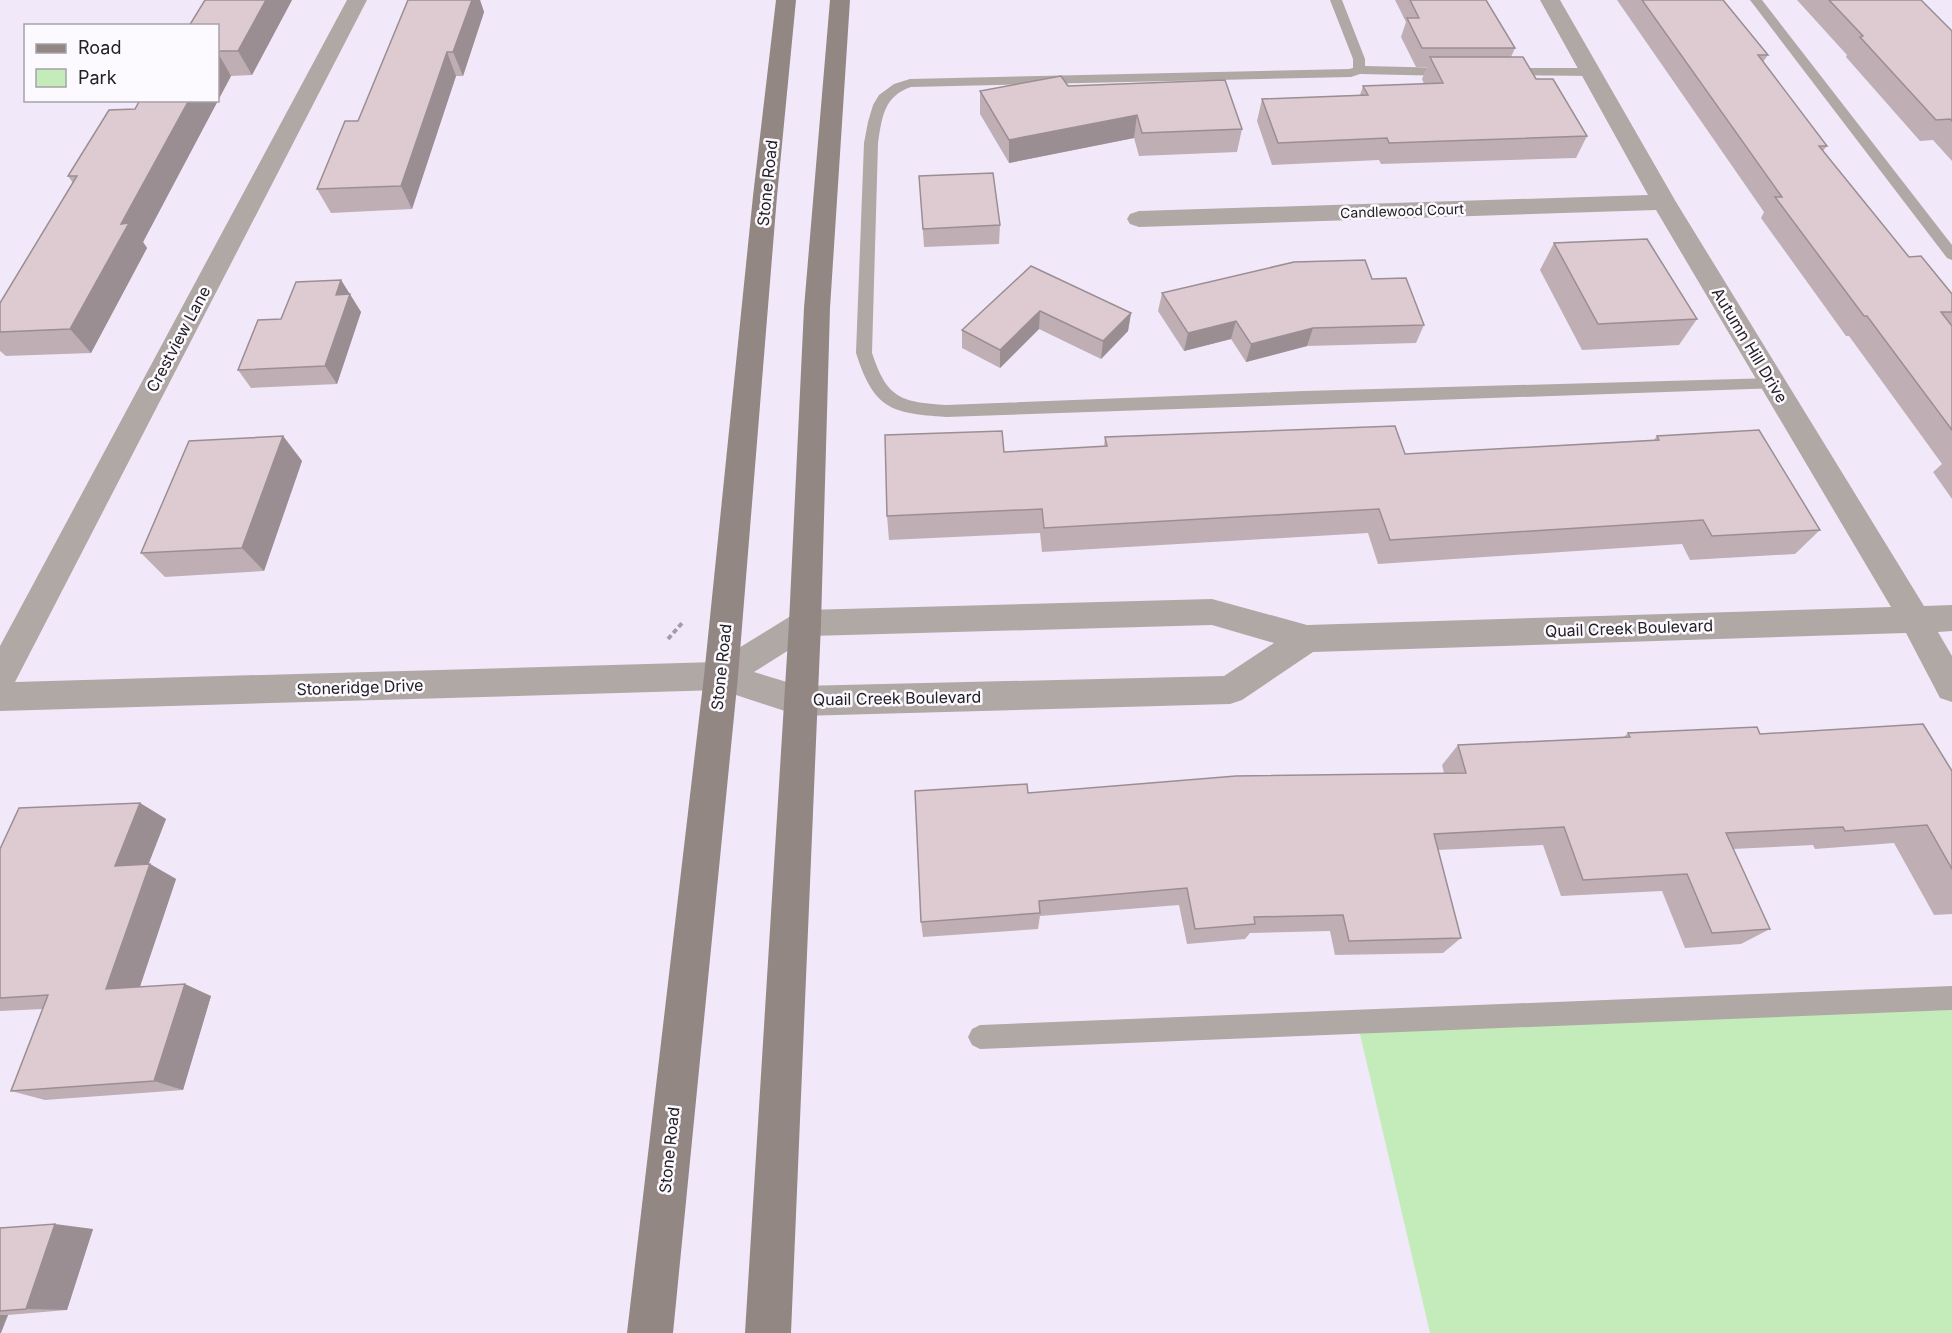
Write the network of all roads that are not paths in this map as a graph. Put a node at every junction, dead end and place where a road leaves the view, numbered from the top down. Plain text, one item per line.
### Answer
1 (357, 0) edge
2 (786, 0) edge
3 (840, 0) edge
4 (1336, 0) edge
5 (1550, 0) edge
6 (1756, 0) edge
7 (1359, 70) junction
8 (1465, 72) edge
9 (1488, 72) edge
10 (1592, 72) junction
11 (1664, 202) junction
12 (1139, 219) dead end
13 (1952, 255) edge
14 (1773, 384) junction
15 (1952, 618) edge
16 (1915, 619) junction
17 (805, 623) junction
18 (1307, 639) junction
19 (721, 676) junction
20 (0, 678) edge
21 (1952, 688) edge
22 (0, 697) edge
23 (800, 701) junction
24 (1952, 998) edge
25 (980, 1037) dead end
26 (650, 1333) edge
27 (768, 1333) edge

1 - 20 street, Crestview Lane
2 - 19 main road, Stone Road
3 - 17 main road
4 - 7 lane
5 - 10 street, Autumn Hill Drive
6 - 13 lane
7 - 8 lane
7 - 14 lane
9 - 10 lane
10 - 11 street, Autumn Hill Drive
11 - 12 street, Candlewood Court
11 - 14 street, Autumn Hill Drive
14 - 16 street, Autumn Hill Drive
15 - 16 street, Quail Creek Boulevard
16 - 18 street, Quail Creek Boulevard
16 - 21 street, Autumn Hill Drive
17 - 18 street, Quail Creek Boulevard
17 - 19 street
17 - 23 main road
18 - 23 street, Quail Creek Boulevard
19 - 22 street, Stoneridge Drive
19 - 23 street, Quail Creek Boulevard
19 - 26 main road, Stone Road
23 - 27 main road
24 - 25 lane

